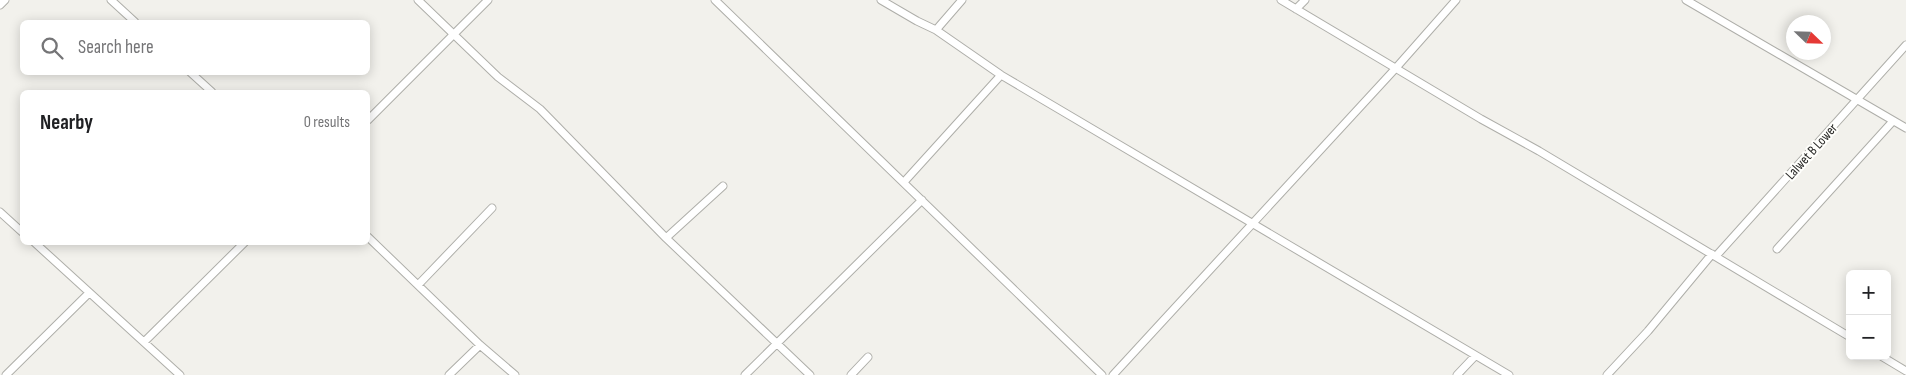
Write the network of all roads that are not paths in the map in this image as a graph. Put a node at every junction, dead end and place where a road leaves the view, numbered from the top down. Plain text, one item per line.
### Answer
1 (5, 0) edge
2 (111, 0) edge
3 (418, 0) edge
4 (488, 0) edge
5 (715, 0) edge
6 (881, 0) edge
7 (962, 0) edge
8 (1282, 0) edge
9 (1304, 0) edge
10 (1456, 0) edge
11 (1686, 0) edge
12 (1701, 0) edge
13 (0, 5) edge
14 (1695, 6) junction
15 (1296, 9) junction
16 (133, 20) edge
17 (936, 30) junction
18 (453, 34) junction
19 (1906, 45) edge
20 (1395, 68) junction
21 (193, 75) edge
22 (1001, 75) junction
23 (210, 90) edge
24 (1857, 100) junction
25 (370, 118) edge
26 (1893, 121) junction
27 (1906, 128) edge
28 (904, 182) junction
29 (723, 186) dead end
30 (922, 200) junction
31 (492, 208) dead end
32 (0, 212) edge
33 (1251, 224) junction
34 (20, 230) edge
35 (666, 238) junction
36 (370, 239) edge
37 (37, 245) edge
38 (242, 245) edge
39 (1777, 249) dead end
40 (1714, 255) junction
41 (418, 285) junction
42 (89, 293) junction
43 (1846, 335) edge
44 (144, 342) junction
45 (777, 343) junction
46 (480, 345) junction
47 (1475, 356) junction
48 (868, 357) dead end
49 (1888, 360) edge
50 (1906, 371) edge
51 (6, 375) edge
52 (180, 375) edge
53 (449, 375) edge
54 (515, 375) edge
55 (745, 375) edge
56 (810, 375) edge
57 (851, 375) edge
58 (1102, 375) edge
59 (1113, 375) edge
60 (1457, 375) edge
61 (1509, 375) edge
62 (1607, 375) edge

1 - 13 street
2 - 16 street
3 - 18 street
4 - 18 street
5 - 28 street
6 - 17 street
7 - 17 street
8 - 15 street
9 - 15 street
10 - 20 street
11 - 14 street
12 - 14 street
14 - 24 street
15 - 20 street
17 - 22 street
18 - 25 street
18 - 35 street
19 - 24 street, Lalwet B Lower
20 - 33 street
20 - 40 street
21 - 23 street
22 - 28 street
22 - 33 street
24 - 26 street
24 - 40 street, Lalwet B Lower
26 - 27 street
26 - 39 street
28 - 30 street
29 - 35 street
30 - 45 street
30 - 58 street
31 - 41 street
32 - 34 street
33 - 47 street
33 - 59 street
35 - 45 street
36 - 41 street
37 - 42 street
38 - 44 street
40 - 43 street
40 - 62 street, Lalwet B Lower
41 - 46 street
42 - 44 street
42 - 51 street
44 - 52 street
45 - 55 street
45 - 56 street
46 - 53 street
46 - 54 street
47 - 60 street
47 - 61 street
48 - 57 street
49 - 50 street

